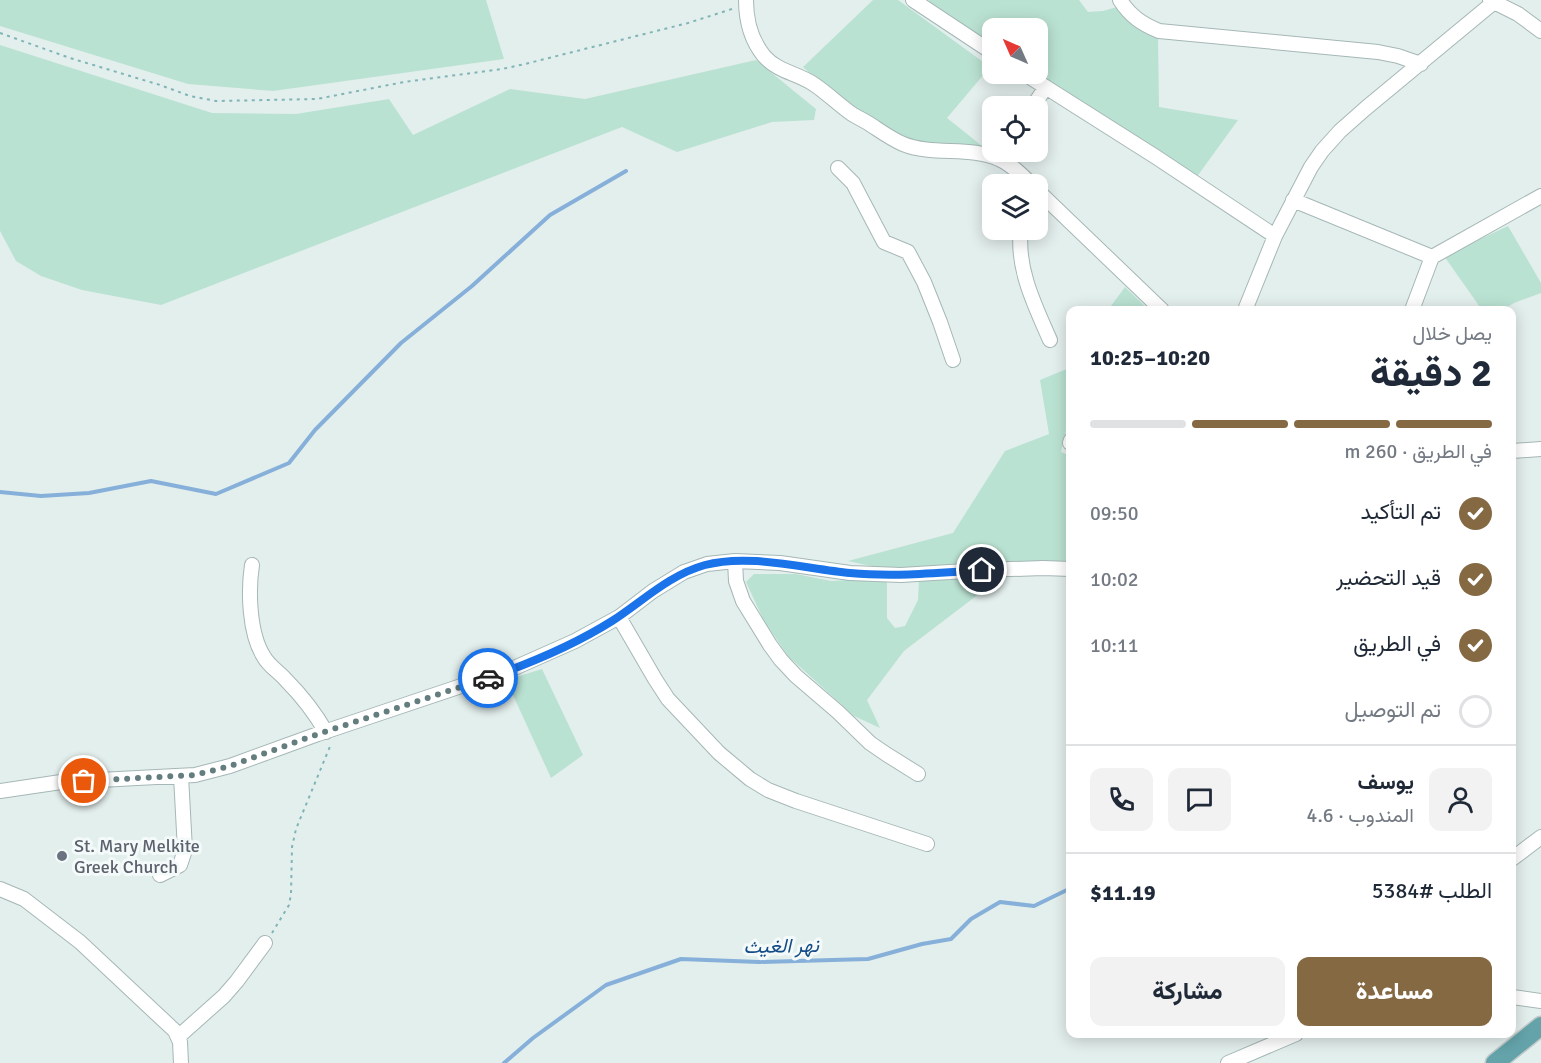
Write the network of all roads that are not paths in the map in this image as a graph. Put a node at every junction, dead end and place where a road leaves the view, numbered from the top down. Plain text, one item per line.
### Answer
1 (913, 0) edge
2 (1120, 0) edge
3 (1492, 1) edge
4 (746, 2) edge
5 (1541, 31) edge
6 (982, 46) edge
7 (1421, 64) junction
8 (1041, 84) edge
9 (1046, 87) junction
10 (1040, 96) edge
11 (982, 155) edge
12 (1006, 162) edge
13 (838, 168) dead end
14 (1020, 174) edge
15 (1541, 196) edge
16 (1293, 200) junction
17 (1048, 205) edge
18 (1275, 236) junction
19 (1019, 240) edge
20 (1432, 257) junction
21 (1158, 306) edge
22 (1247, 306) edge
23 (1414, 306) edge
24 (1050, 340) dead end
25 (953, 360) dead end
26 (1541, 449) edge
27 (1516, 451) edge
28 (735, 561) junction
29 (252, 565) dead end
30 (1066, 569) edge
31 (619, 616) junction
32 (331, 730) junction
33 (918, 774) dead end
34 (182, 776) junction
35 (0, 791) edge
36 (1541, 837) edge
37 (927, 844) dead end
38 (1516, 856) edge
39 (160, 875) dead end
40 (0, 890) edge
41 (265, 943) road end
42 (1516, 998) edge
43 (1541, 1001) edge
44 (1541, 1026) edge
45 (178, 1037) junction
46 (1287, 1038) edge
47 (181, 1063) edge
48 (1228, 1063) edge
49 (1495, 1063) edge

1 - 6 street
2 - 7 street
3 - 5 street
3 - 7 street
4 - 11 street
7 - 16 street
8 - 9 street
9 - 10 street
9 - 18 street
12 - 14 street
13 - 25 street
15 - 20 street
16 - 18 street
16 - 20 street
17 - 21 street
18 - 22 street
19 - 24 street
20 - 23 street
26 - 27 street
28 - 30 street
28 - 31 street
28 - 33 street
29 - 32 street
31 - 32 street
31 - 37 street
32 - 34 street
34 - 35 street
34 - 39 street
36 - 38 street
40 - 45 street
41 - 45 street
42 - 43 street
44 - 49 main road
45 - 47 street
46 - 48 street

